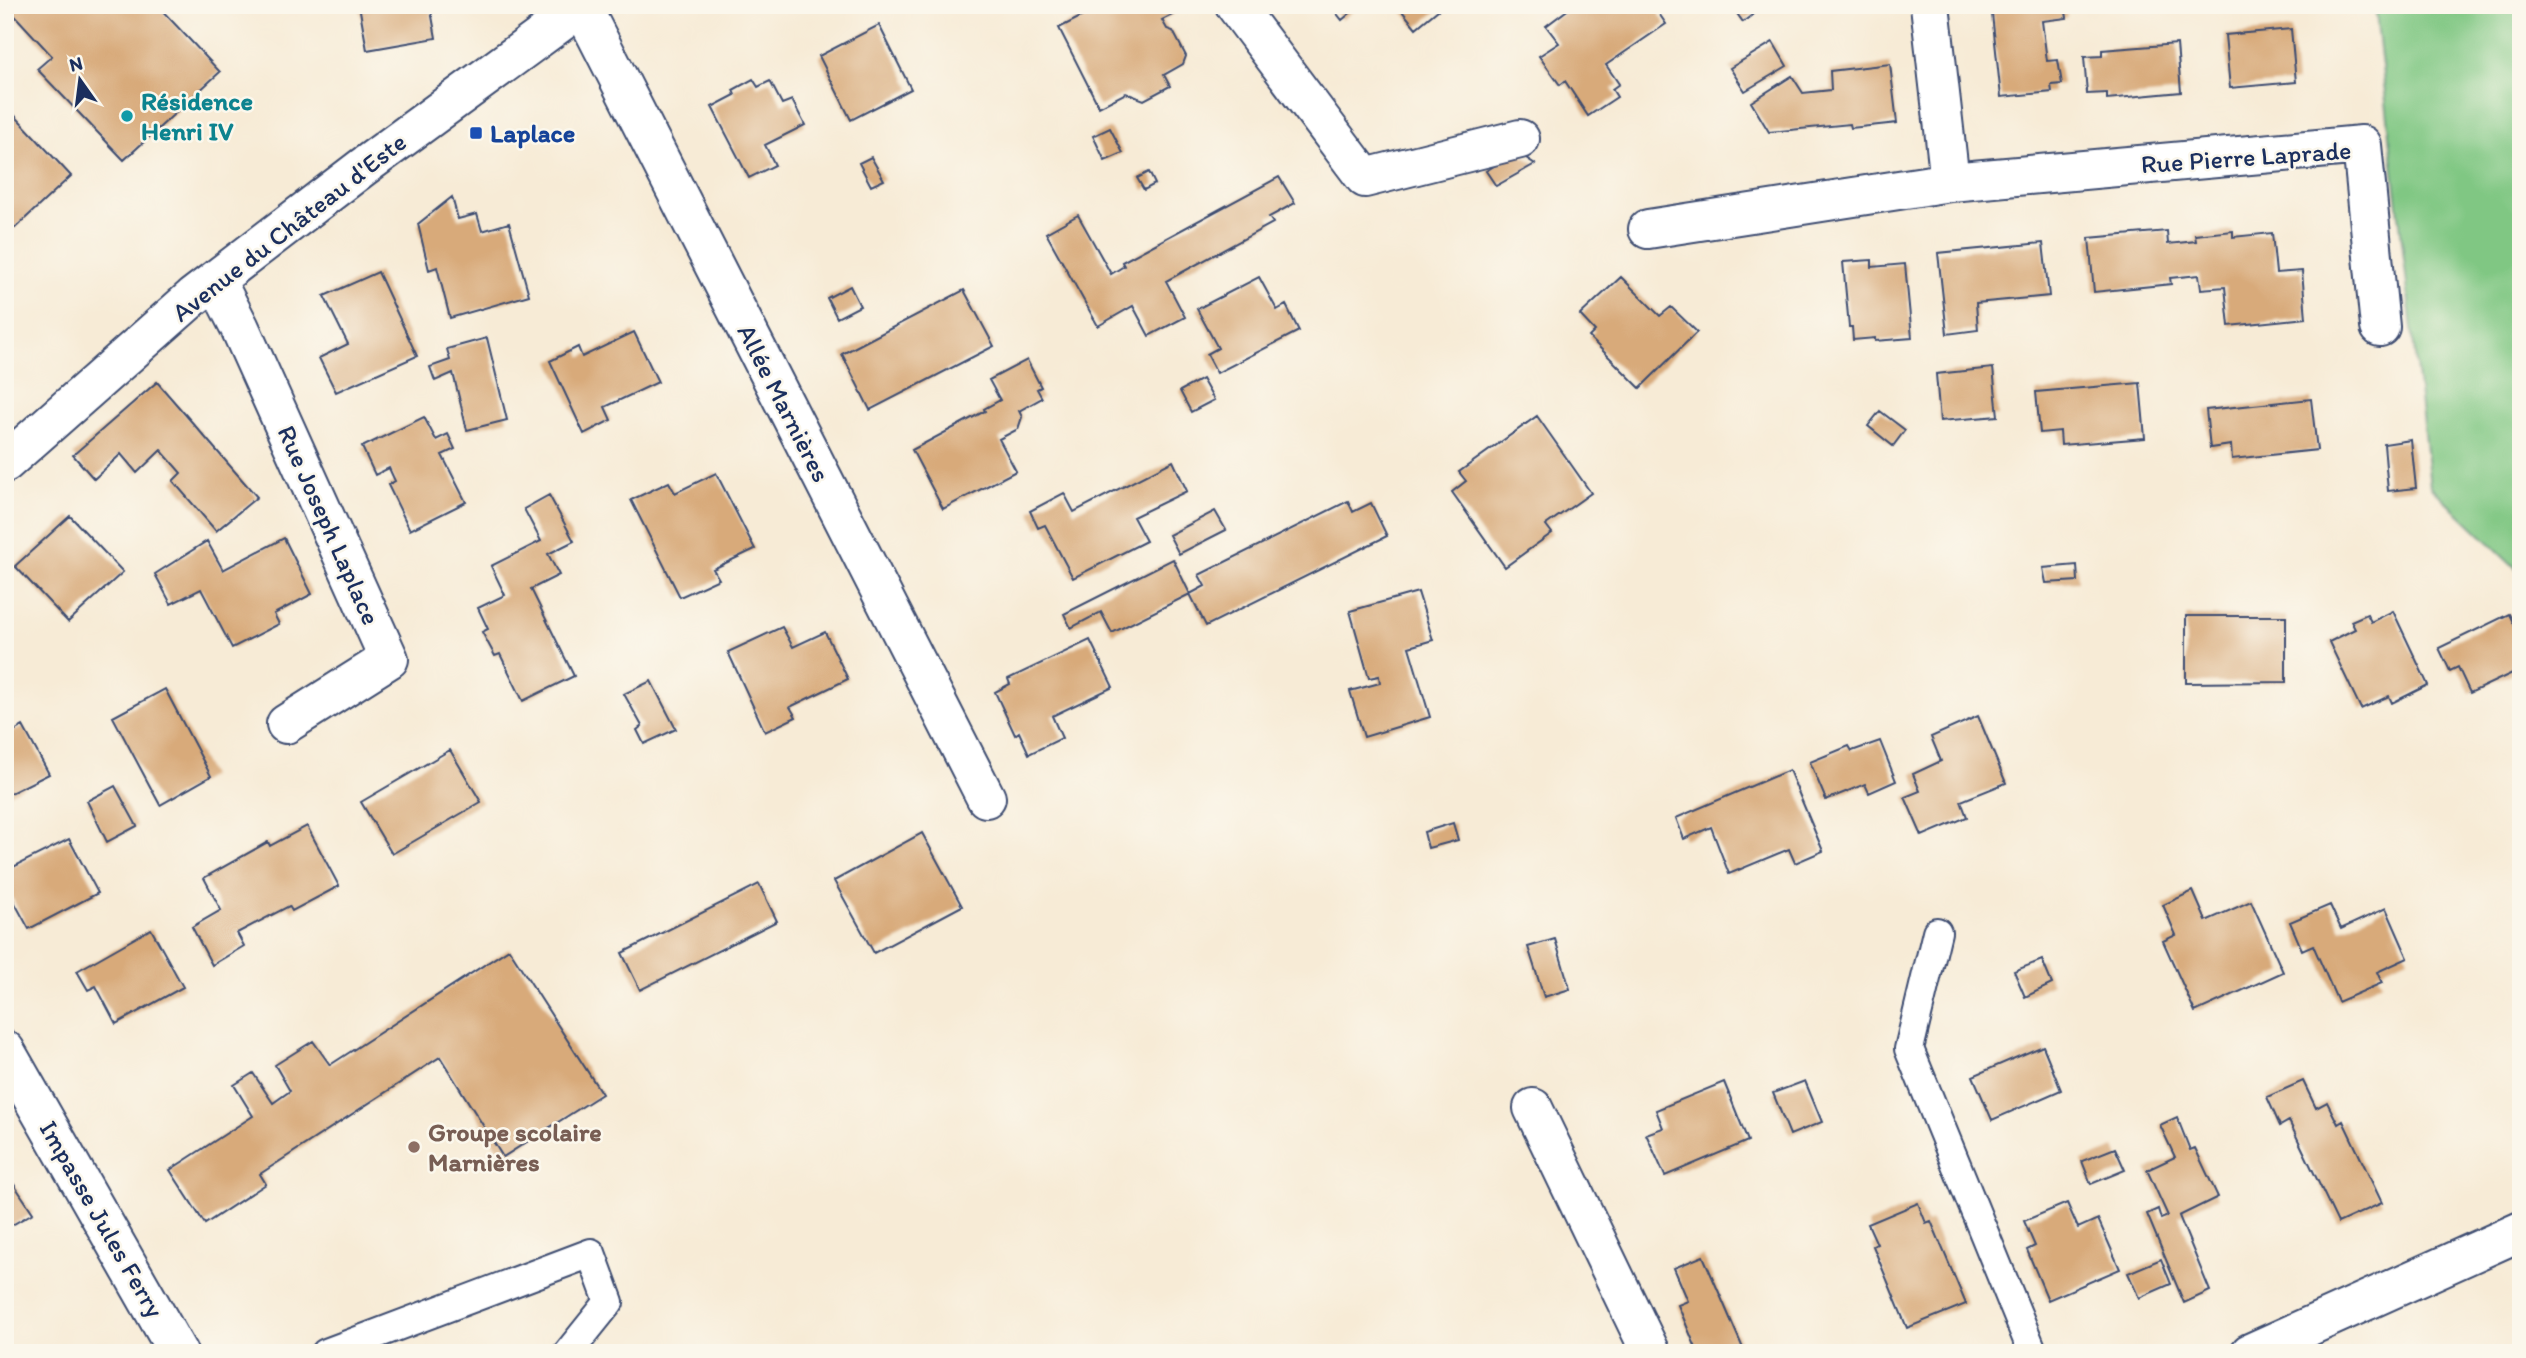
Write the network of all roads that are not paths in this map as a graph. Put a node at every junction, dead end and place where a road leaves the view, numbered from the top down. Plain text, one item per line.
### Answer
1 (1235, 5) edge
2 (1930, 5) edge
3 (583, 6) edge
4 (1520, 139) dead end
5 (1950, 182) junction
6 (1648, 229) dead end
7 (216, 281) junction
8 (2379, 327) dead end
9 (5, 463) edge
10 (286, 724) dead end
11 (986, 798) dead end
12 (1937, 932) dead end
13 (5, 1050) edge
14 (1533, 1108) dead end
15 (2521, 1231) edge
16 (178, 1353) edge
17 (326, 1353) edge
18 (568, 1353) edge
19 (1651, 1353) edge
20 (2033, 1353) edge
21 (2250, 1353) edge

1 - 4 street
2 - 5 street
3 - 7 street, Avenue du Château d'Este
3 - 11 street, Allée Marnières
5 - 6 street, Rue Pierre Laprade
5 - 8 street, Rue Pierre Laprade
7 - 9 street, Avenue du Château d'Este
7 - 10 street, Rue Joseph Laplace
12 - 20 lane
13 - 16 street, Impasse Jules Ferry
14 - 19 street
15 - 21 street
17 - 18 lane

